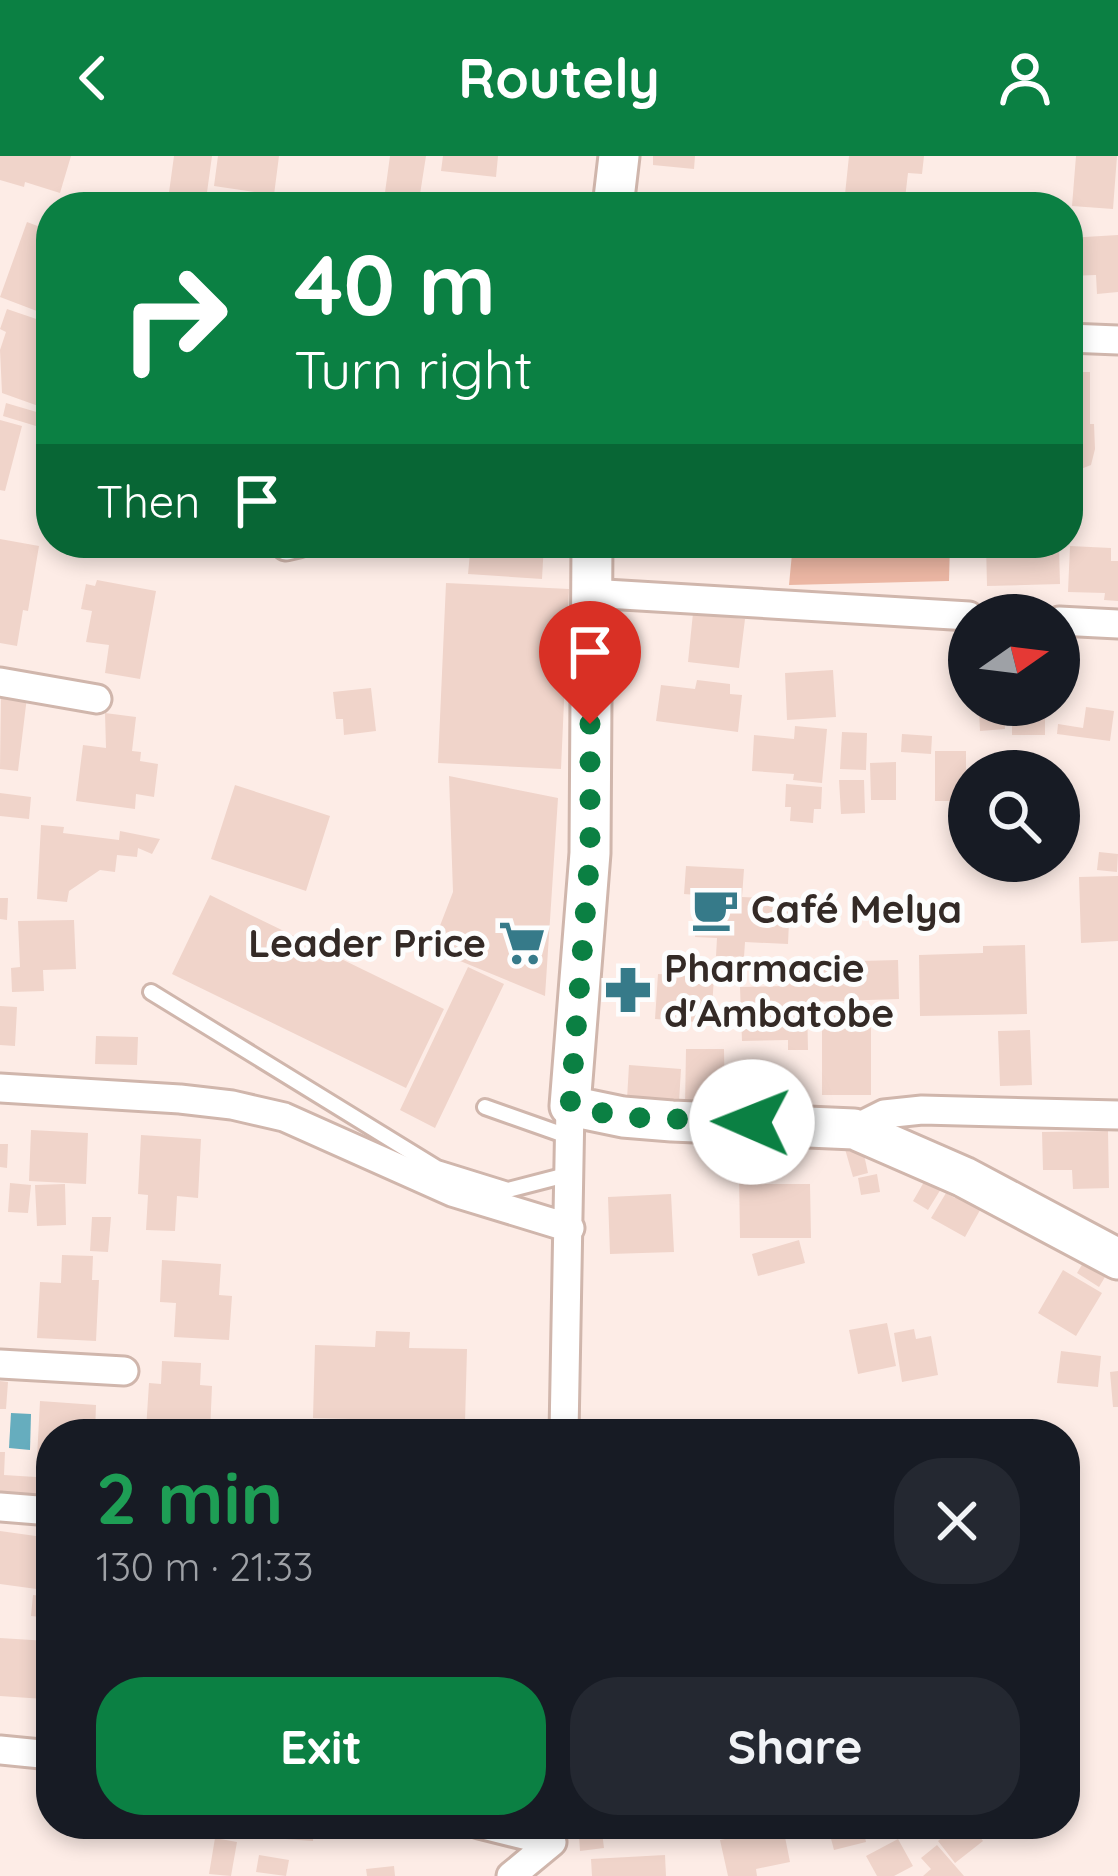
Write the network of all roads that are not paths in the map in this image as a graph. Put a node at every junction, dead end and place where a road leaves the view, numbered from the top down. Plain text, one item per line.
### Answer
1 (619, 156) edge
2 (615, 192) edge
3 (1083, 339) edge
4 (1118, 340) edge
5 (591, 558) edge
6 (590, 593) junction
7 (948, 615) edge
8 (1080, 622) edge
9 (1118, 624) edge
10 (0, 682) edge
11 (97, 699) dead end
12 (151, 992) dead end
13 (0, 1088) edge
14 (485, 1107) dead end
15 (1118, 1115) edge
16 (570, 1121) junction
17 (854, 1129) junction
18 (570, 1174) junction
19 (570, 1228) junction
20 (1118, 1259) edge
21 (0, 1364) edge
22 (124, 1371) dead end
23 (564, 1419) edge
24 (0, 1507) edge
25 (36, 1510) edge
26 (0, 1750) edge
27 (36, 1753) edge
28 (546, 1839) edge
29 (511, 1876) edge

1 - 2 street
3 - 4 street
5 - 6 street
6 - 7 street
6 - 16 street
8 - 9 street
10 - 11 street
12 - 18 lane
13 - 19 street
14 - 16 lane
15 - 17 street
16 - 17 street
16 - 18 street
17 - 20 street
18 - 19 street
19 - 23 street
21 - 22 street
24 - 25 street
26 - 27 street
28 - 29 street

